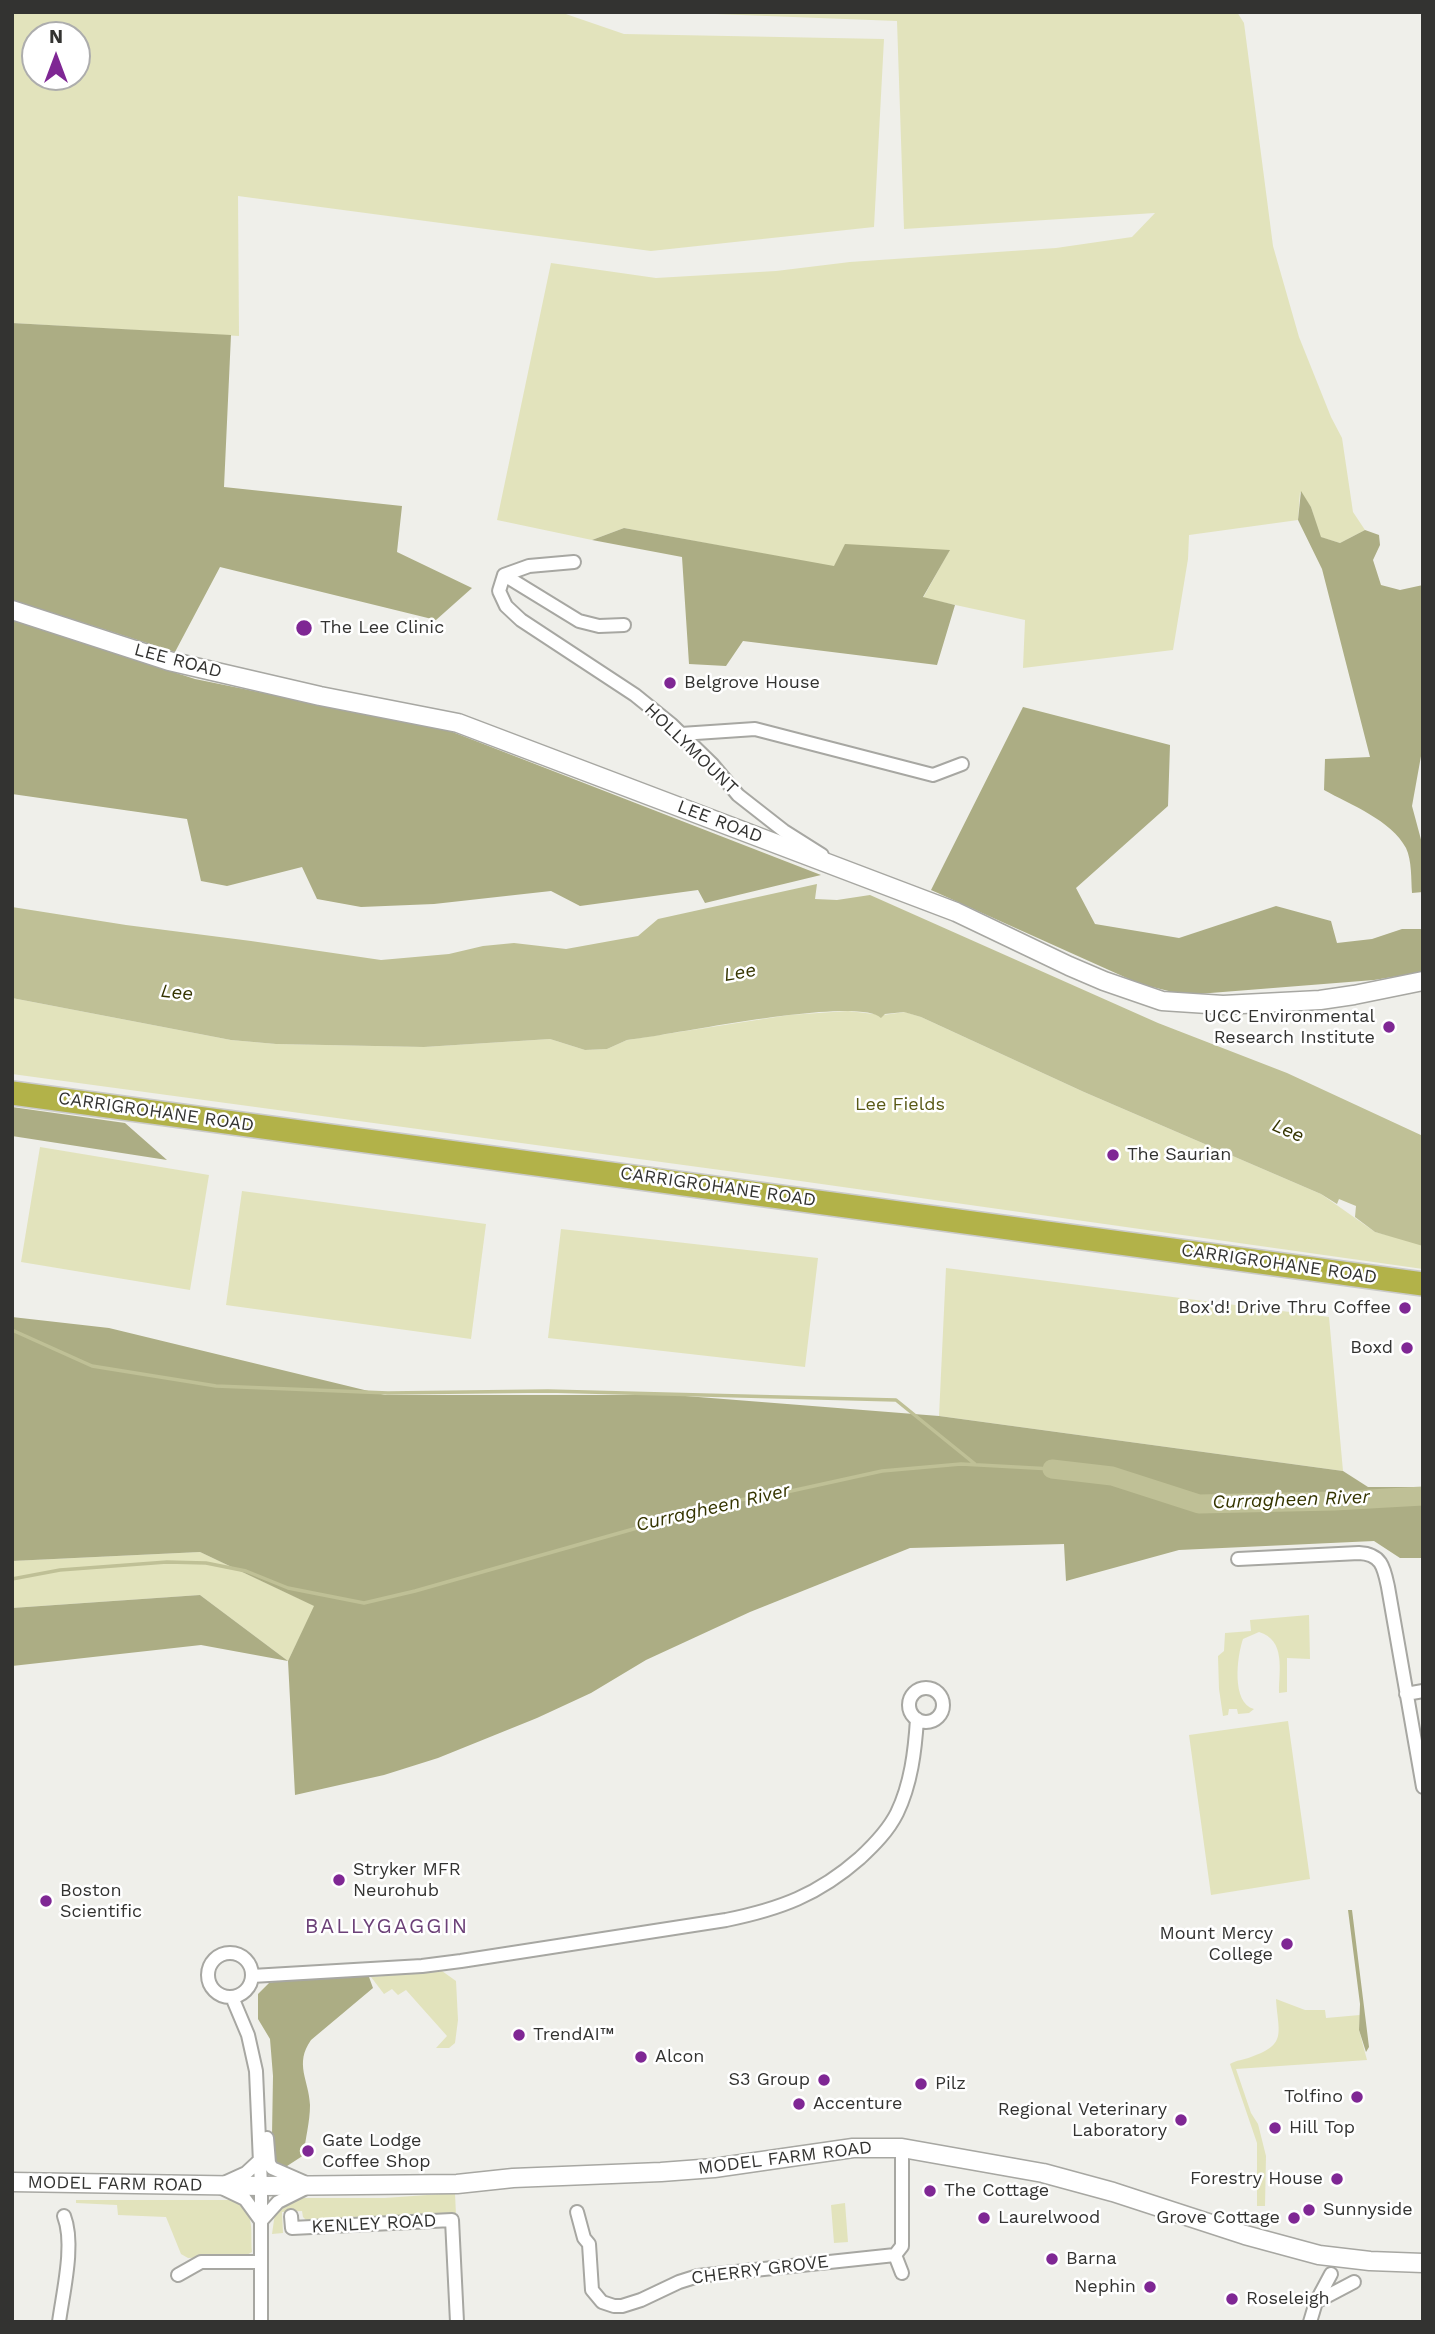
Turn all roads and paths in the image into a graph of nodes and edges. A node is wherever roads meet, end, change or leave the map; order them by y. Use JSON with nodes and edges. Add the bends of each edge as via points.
{"nodes":[{"id":1,"x":574,"y":562,"type":"dead end"},
{"id":2,"x":504,"y":575,"type":"junction"},
{"id":3,"x":12,"y":610,"type":"edge"},
{"id":4,"x":624,"y":625,"type":"dead end"},
{"id":5,"x":681,"y":734,"type":"junction"},
{"id":6,"x":962,"y":764,"type":"dead end"},
{"id":7,"x":832,"y":865,"type":"junction"},
{"id":8,"x":1423,"y":981,"type":"edge"},
{"id":9,"x":12,"y":1093,"type":"edge"},
{"id":10,"x":1423,"y":1284,"type":"edge"},
{"id":11,"x":1238,"y":1559,"type":"dead end"},
{"id":12,"x":1423,"y":1691,"type":"edge"},
{"id":13,"x":1406,"y":1694,"type":"junction"},
{"id":14,"x":916,"y":1719,"type":"dead end"},
{"id":15,"x":1423,"y":1787,"type":"edge"},
{"id":16,"x":252,"y":1976,"type":"junction"},
{"id":17,"x":232,"y":1997,"type":"junction"},
{"id":18,"x":258,"y":2110,"type":"junction"},
{"id":19,"x":902,"y":2148,"type":"junction"},
{"id":20,"x":260,"y":2160,"type":"junction"},
{"id":21,"x":12,"y":2182,"type":"edge"},
{"id":22,"x":218,"y":2186,"type":"junction"},
{"id":23,"x":261,"y":2186,"type":"junction"},
{"id":24,"x":314,"y":2186,"type":"junction"},
{"id":25,"x":576,"y":2212,"type":"dead end"},
{"id":26,"x":64,"y":2216,"type":"dead end"},
{"id":27,"x":291,"y":2216,"type":"dead end"},
{"id":28,"x":261,"y":2221,"type":"junction"},
{"id":29,"x":895,"y":2255,"type":"junction"},
{"id":30,"x":261,"y":2262,"type":"junction"},
{"id":31,"x":1423,"y":2263,"type":"edge"},
{"id":32,"x":902,"y":2273,"type":"dead end"},
{"id":33,"x":1331,"y":2274,"type":"dead end"},
{"id":34,"x":178,"y":2275,"type":"dead end"},
{"id":35,"x":1354,"y":2282,"type":"dead end"},
{"id":36,"x":1316,"y":2302,"type":"junction"},
{"id":37,"x":59,"y":2322,"type":"edge"},
{"id":38,"x":261,"y":2322,"type":"edge"},
{"id":39,"x":457,"y":2322,"type":"edge"},
{"id":40,"x":1310,"y":2322,"type":"edge"}],
"edges":[{"from":1,"to":2,"type":"street","via":[[529,566]]},
{"from":2,"to":4,"type":"street","via":[[579,621]]},
{"from":2,"to":5,"type":"street","name":"HOLLYMOUNT","via":[[499,591],[521,620],[635,695]]},
{"from":3,"to":7,"type":"street","name":"LEE ROAD","via":[[169,661],[458,723]]},
{"from":5,"to":6,"type":"street","via":[[755,729],[933,775]]},
{"from":5,"to":7,"type":"street","name":"HOLLYMOUNT","via":[[738,795]]},
{"from":7,"to":8,"type":"street","name":"LEE ROAD","via":[[956,912],[1104,981],[1162,1001],[1223,1006],[1320,1000]]},
{"from":9,"to":10,"type":"highway","name":"CARRIGROHANE ROAD"},
{"from":11,"to":13,"type":"street","via":[[1374,1555],[1383,1564]]},
{"from":12,"to":13,"type":"street"},
{"from":13,"to":15,"type":"street"},
{"from":14,"to":16,"type":"street","via":[[909,1778],[886,1833],[830,1883],[799,1900],[726,1920],[461,1961]]},
{"from":16,"to":17,"type":"street","via":[[244,1992]]},
{"from":16,"to":17,"type":"street","via":[[249,1962],[238,1954],[224,1954],[213,1961],[208,1974],[213,1988]]},
{"from":17,"to":18,"type":"street","via":[[253,2053]]},
{"from":18,"to":20,"type":"street"},
{"from":18,"to":24,"type":"street","via":[[265,2118],[272,2168]]},
{"from":19,"to":24,"type":"street","name":"MODEL FARM ROAD","via":[[853,2148],[661,2172],[457,2184]]},
{"from":19,"to":29,"type":"street","via":[[902,2246]]},
{"from":19,"to":31,"type":"street","name":"MODEL FARM ROAD","via":[[1049,2175],[1319,2255]]},
{"from":20,"to":22,"type":"street","via":[[246,2173]]},
{"from":20,"to":23,"type":"street"},
{"from":21,"to":22,"type":"street","name":"MODEL FARM ROAD"},
{"from":22,"to":23,"type":"street","name":"MODEL FARM ROAD"},
{"from":22,"to":28,"type":"street","name":"MODEL FARM ROAD","via":[[245,2199]]},
{"from":23,"to":24,"type":"street","name":"MODEL FARM ROAD"},
{"from":23,"to":28,"type":"street"},
{"from":24,"to":28,"type":"street","via":[[291,2193]]},
{"from":25,"to":29,"type":"street","name":"CHERRY GROVE","via":[[589,2244],[592,2290],[602,2302],[614,2306],[698,2276]]},
{"from":26,"to":37,"type":"street","via":[[67,2260]]},
{"from":27,"to":39,"type":"street","name":"KENLEY ROAD","via":[[292,2228],[452,2220]]},
{"from":28,"to":30,"type":"street"},
{"from":29,"to":32,"type":"street"},
{"from":30,"to":34,"type":"street","via":[[201,2262]]},
{"from":30,"to":38,"type":"street"},
{"from":33,"to":36,"type":"street"},
{"from":35,"to":36,"type":"street"},
{"from":36,"to":40,"type":"street"}]}
